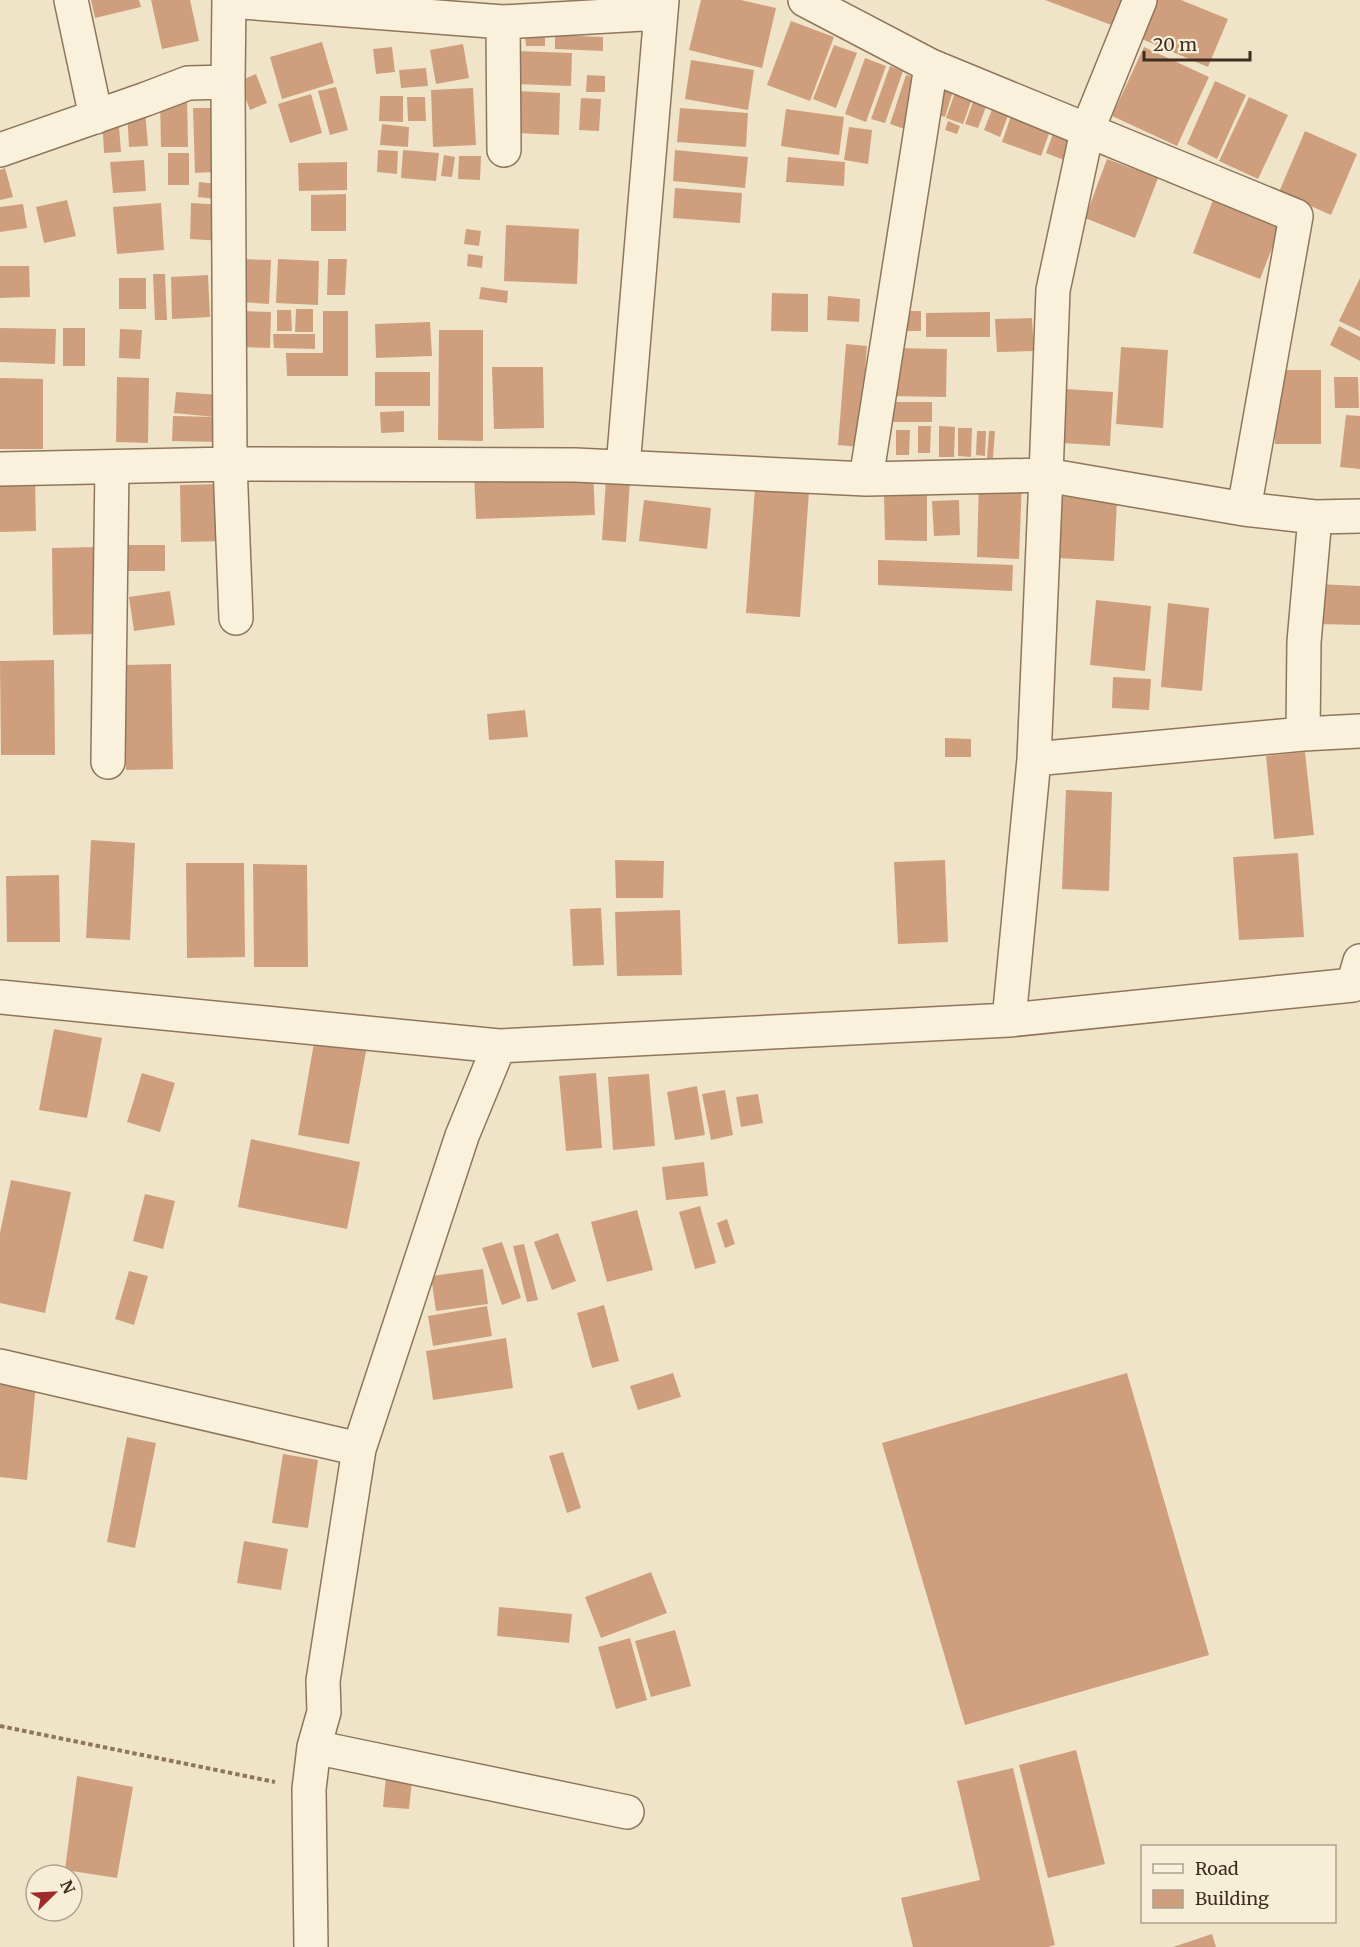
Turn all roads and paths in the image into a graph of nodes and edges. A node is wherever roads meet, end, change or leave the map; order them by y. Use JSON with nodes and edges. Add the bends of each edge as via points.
{"nodes":[{"id":1,"x":71,"y":0,"type":"edge"},
{"id":2,"x":229,"y":0,"type":"edge"},
{"id":3,"x":805,"y":0,"type":"edge"},
{"id":4,"x":1140,"y":0,"type":"edge"},
{"id":5,"x":662,"y":7,"type":"edge"},
{"id":6,"x":502,"y":22,"type":"junction"},
{"id":7,"x":931,"y":66,"type":"junction"},
{"id":8,"x":228,"y":82,"type":"junction"},
{"id":9,"x":96,"y":117,"type":"junction"},
{"id":10,"x":1087,"y":131,"type":"junction"},
{"id":11,"x":0,"y":150,"type":"edge"},
{"id":12,"x":504,"y":150,"type":"dead end"},
{"id":13,"x":230,"y":464,"type":"junction"},
{"id":14,"x":112,"y":466,"type":"junction"},
{"id":15,"x":623,"y":467,"type":"junction"},
{"id":16,"x":0,"y":469,"type":"edge"},
{"id":17,"x":1046,"y":475,"type":"junction"},
{"id":18,"x":866,"y":479,"type":"junction"},
{"id":19,"x":1244,"y":509,"type":"junction"},
{"id":20,"x":1360,"y":516,"type":"edge"},
{"id":21,"x":1315,"y":517,"type":"junction"},
{"id":22,"x":236,"y":618,"type":"dead end"},
{"id":23,"x":1360,"y":730,"type":"edge"},
{"id":24,"x":1303,"y":734,"type":"junction"},
{"id":25,"x":1034,"y":759,"type":"junction"},
{"id":26,"x":108,"y":762,"type":"dead end"},
{"id":27,"x":1360,"y":961,"type":"edge"},
{"id":28,"x":0,"y":997,"type":"edge"},
{"id":29,"x":1009,"y":1020,"type":"junction"},
{"id":30,"x":499,"y":1046,"type":"junction"},
{"id":31,"x":0,"y":1366,"type":"edge"},
{"id":32,"x":359,"y":1449,"type":"junction"},
{"id":33,"x":0,"y":1726,"type":"edge"},
{"id":34,"x":314,"y":1748,"type":"junction"},
{"id":35,"x":309,"y":1789,"type":"junction"},
{"id":36,"x":627,"y":1812,"type":"dead end"},
{"id":37,"x":311,"y":1947,"type":"edge"}],
"edges":[{"from":1,"to":9,"type":"street"},
{"from":2,"to":6,"type":"street"},
{"from":2,"to":8,"type":"street"},
{"from":3,"to":7,"type":"street"},
{"from":4,"to":10,"type":"street"},
{"from":5,"to":6,"type":"street"},
{"from":5,"to":15,"type":"street"},
{"from":6,"to":12,"type":"street"},
{"from":7,"to":10,"type":"street"},
{"from":7,"to":18,"type":"street"},
{"from":8,"to":9,"type":"street","via":[[188,83]]},
{"from":8,"to":13,"type":"street"},
{"from":9,"to":11,"type":"street"},
{"from":10,"to":17,"type":"street","via":[[1053,290]]},
{"from":10,"to":19,"type":"street","via":[[1296,216]]},
{"from":13,"to":14,"type":"street"},
{"from":13,"to":15,"type":"street"},
{"from":13,"to":22,"type":"street"},
{"from":14,"to":16,"type":"street"},
{"from":14,"to":26,"type":"street"},
{"from":15,"to":18,"type":"street"},
{"from":17,"to":18,"type":"street"},
{"from":17,"to":19,"type":"street"},
{"from":17,"to":25,"type":"street"},
{"from":19,"to":21,"type":"street"},
{"from":20,"to":21,"type":"street"},
{"from":21,"to":24,"type":"street","via":[[1304,642]]},
{"from":23,"to":24,"type":"street"},
{"from":24,"to":25,"type":"street"},
{"from":25,"to":29,"type":"street"},
{"from":27,"to":29,"type":"street","via":[[1353,985]]},
{"from":28,"to":30,"type":"street"},
{"from":29,"to":30,"type":"street"},
{"from":30,"to":32,"type":"street","via":[[462,1136]]},
{"from":31,"to":32,"type":"street"},
{"from":32,"to":34,"type":"street","via":[[323,1681],[324,1712]]},
{"from":33,"to":35,"type":"path"},
{"from":34,"to":35,"type":"street"},
{"from":34,"to":36,"type":"street"},
{"from":35,"to":37,"type":"street"}]}
